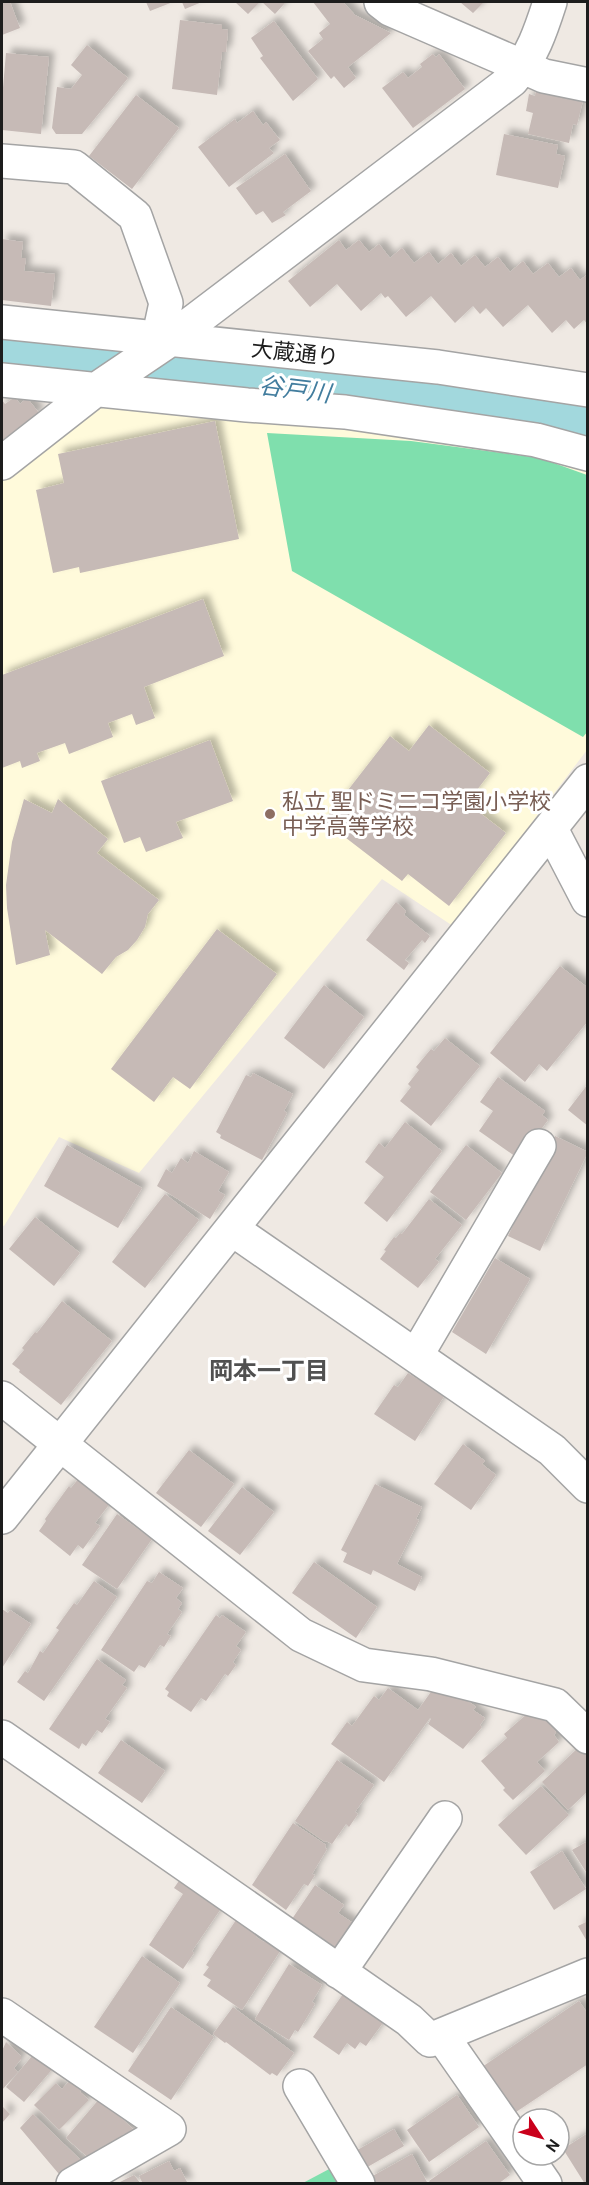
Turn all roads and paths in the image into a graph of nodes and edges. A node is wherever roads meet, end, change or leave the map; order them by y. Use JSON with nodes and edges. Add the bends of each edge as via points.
{"nodes":[{"id":1,"x":381,"y":2,"type":"edge"},
{"id":2,"x":550,"y":2,"type":"edge"},
{"id":3,"x":524,"y":67,"type":"junction"},
{"id":4,"x":588,"y":85,"type":"edge"},
{"id":5,"x":2,"y":161,"type":"edge"},
{"id":6,"x":2,"y":322,"type":"edge"},
{"id":7,"x":163,"y":340,"type":"junction"},
{"id":8,"x":2,"y":380,"type":"edge"},
{"id":9,"x":101,"y":386,"type":"junction"},
{"id":10,"x":588,"y":390,"type":"edge"},
{"id":11,"x":588,"y":454,"type":"edge"},
{"id":12,"x":2,"y":463,"type":"edge"},
{"id":13,"x":588,"y":781,"type":"edge"},
{"id":14,"x":551,"y":829,"type":"junction"},
{"id":15,"x":588,"y":900,"type":"edge"},
{"id":16,"x":539,"y":1146,"type":"dead end"},
{"id":17,"x":232,"y":1229,"type":"junction"},
{"id":18,"x":416,"y":1356,"type":"junction"},
{"id":19,"x":2,"y":1398,"type":"edge"},
{"id":20,"x":60,"y":1446,"type":"junction"},
{"id":21,"x":588,"y":1486,"type":"edge"},
{"id":22,"x":2,"y":1517,"type":"edge"},
{"id":23,"x":2,"y":1737,"type":"edge"},
{"id":24,"x":588,"y":1737,"type":"edge"},
{"id":25,"x":445,"y":1818,"type":"dead end"},
{"id":26,"x":339,"y":1972,"type":"junction"},
{"id":27,"x":588,"y":1975,"type":"edge"},
{"id":28,"x":2,"y":2015,"type":"edge"},
{"id":29,"x":442,"y":2036,"type":"junction"},
{"id":30,"x":300,"y":2086,"type":"dead end"},
{"id":31,"x":511,"y":2135,"type":"edge"},
{"id":32,"x":533,"y":2167,"type":"edge"},
{"id":33,"x":73,"y":2184,"type":"edge"},
{"id":34,"x":358,"y":2184,"type":"edge"},
{"id":35,"x":544,"y":2184,"type":"edge"}],
"edges":[{"from":1,"to":3,"type":"street"},
{"from":2,"to":3,"type":"street"},
{"from":3,"to":4,"type":"street","via":[[544,76]]},
{"from":3,"to":7,"type":"street","via":[[512,80]]},
{"from":5,"to":7,"type":"street","via":[[74,167],[135,216],[166,303]]},
{"from":6,"to":7,"type":"street","name":"大蔵通り"},
{"from":7,"to":9,"type":"street"},
{"from":7,"to":10,"type":"street","name":"大蔵通り","via":[[438,367]]},
{"from":8,"to":9,"type":"street"},
{"from":9,"to":11,"type":"street","via":[[247,405],[357,414],[536,440]]},
{"from":9,"to":12,"type":"street"},
{"from":13,"to":14,"type":"street"},
{"from":14,"to":15,"type":"street"},
{"from":14,"to":17,"type":"street"},
{"from":16,"to":18,"type":"street"},
{"from":17,"to":18,"type":"street"},
{"from":17,"to":20,"type":"street"},
{"from":18,"to":21,"type":"street","via":[[552,1449]]},
{"from":19,"to":20,"type":"street"},
{"from":20,"to":22,"type":"street"},
{"from":20,"to":24,"type":"street","via":[[301,1635],[364,1665],[430,1674],[555,1705]]},
{"from":23,"to":26,"type":"street"},
{"from":25,"to":26,"type":"street"},
{"from":26,"to":29,"type":"street","via":[[409,2020],[430,2040]]},
{"from":27,"to":29,"type":"street"},
{"from":28,"to":33,"type":"street","via":[[169,2129]]},
{"from":29,"to":31,"type":"street"},
{"from":30,"to":34,"type":"street"},
{"from":32,"to":35,"type":"street"}]}
